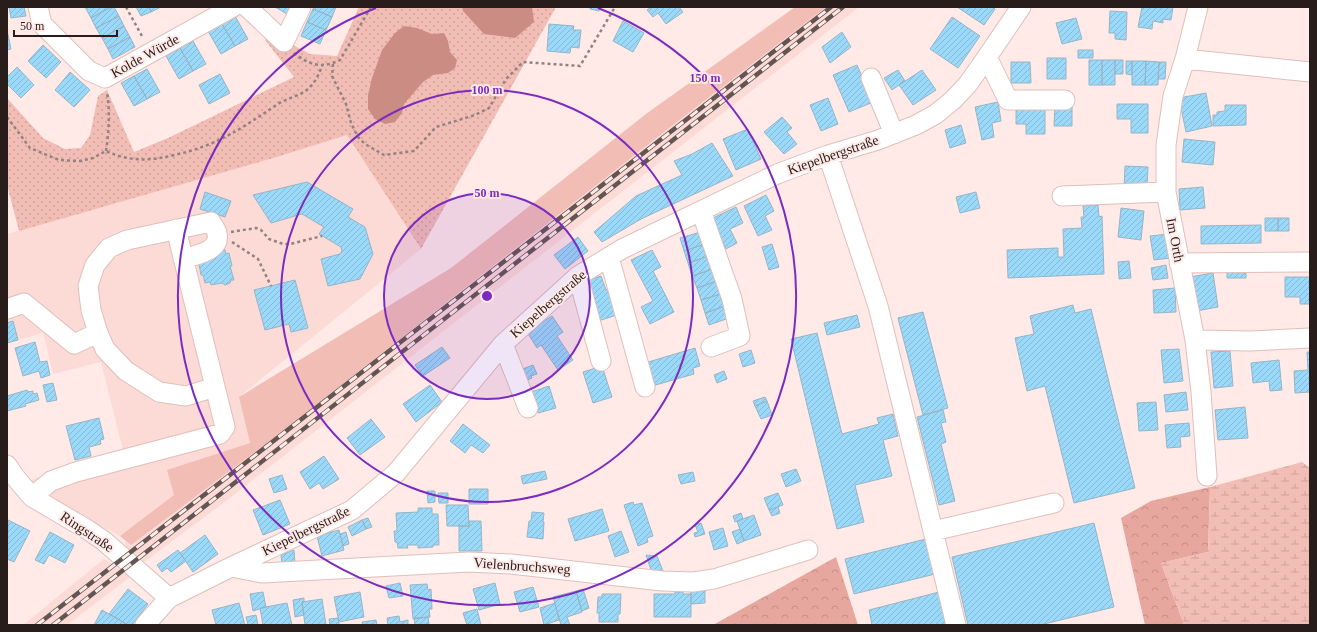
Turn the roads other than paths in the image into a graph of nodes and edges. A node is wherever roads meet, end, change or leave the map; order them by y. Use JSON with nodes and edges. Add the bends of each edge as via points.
{"nodes":[{"id":1,"x":38,"y":7,"type":"edge"},
{"id":2,"x":233,"y":7,"type":"edge"},
{"id":3,"x":247,"y":7,"type":"edge"},
{"id":4,"x":301,"y":7,"type":"edge"},
{"id":5,"x":1021,"y":7,"type":"edge"},
{"id":6,"x":1198,"y":7,"type":"edge"},
{"id":7,"x":988,"y":57,"type":"junction"},
{"id":8,"x":1185,"y":59,"type":"junction"},
{"id":9,"x":1310,"y":72,"type":"edge"},
{"id":10,"x":871,"y":78,"type":"dead end"},
{"id":11,"x":1065,"y":100,"type":"dead end"},
{"id":12,"x":894,"y":134,"type":"junction"},
{"id":13,"x":828,"y":156,"type":"junction"},
{"id":14,"x":1166,"y":192,"type":"junction"},
{"id":15,"x":1062,"y":196,"type":"dead end"},
{"id":16,"x":701,"y":211,"type":"junction"},
{"id":17,"x":176,"y":229,"type":"junction"},
{"id":18,"x":609,"y":257,"type":"junction"},
{"id":19,"x":183,"y":260,"type":"junction"},
{"id":20,"x":1310,"y":262,"type":"edge"},
{"id":21,"x":1179,"y":263,"type":"junction"},
{"id":22,"x":578,"y":276,"type":"junction"},
{"id":23,"x":7,"y":309,"type":"edge"},
{"id":24,"x":98,"y":333,"type":"junction"},
{"id":25,"x":1310,"y":338,"type":"edge"},
{"id":26,"x":1194,"y":340,"type":"junction"},
{"id":27,"x":503,"y":344,"type":"junction"},
{"id":28,"x":711,"y":346,"type":"dead end"},
{"id":29,"x":601,"y":361,"type":"dead end"},
{"id":30,"x":215,"y":387,"type":"junction"},
{"id":31,"x":645,"y":387,"type":"dead end"},
{"id":32,"x":528,"y":408,"type":"dead end"},
{"id":33,"x":7,"y":465,"type":"edge"},
{"id":34,"x":1207,"y":476,"type":"dead end"},
{"id":35,"x":32,"y":497,"type":"junction"},
{"id":36,"x":1054,"y":503,"type":"dead end"},
{"id":37,"x":933,"y":531,"type":"junction"},
{"id":38,"x":808,"y":550,"type":"dead end"},
{"id":39,"x":231,"y":567,"type":"junction"},
{"id":40,"x":169,"y":598,"type":"junction"},
{"id":41,"x":145,"y":625,"type":"edge"},
{"id":42,"x":956,"y":625,"type":"edge"}],
"edges":[{"from":1,"to":2,"type":"street","name":"Kolde Würde","via":[[42,24],[89,71],[105,78]]},
{"from":3,"to":4,"type":"street","via":[[284,42]]},
{"from":5,"to":7,"type":"street","name":"Kiepelbergstraße"},
{"from":6,"to":8,"type":"street","name":"Im Orth"},
{"from":7,"to":11,"type":"street","via":[[1008,100]]},
{"from":7,"to":12,"type":"street","name":"Kiepelbergstraße","via":[[968,84],[936,114]]},
{"from":8,"to":9,"type":"street"},
{"from":8,"to":14,"type":"street","name":"Im Orth","via":[[1173,96],[1166,145]]},
{"from":10,"to":12,"type":"street"},
{"from":12,"to":13,"type":"street","name":"Kiepelbergstraße"},
{"from":13,"to":16,"type":"street","name":"Kiepelbergstraße","via":[[777,174]]},
{"from":13,"to":37,"type":"street","via":[[878,306]]},
{"from":14,"to":15,"type":"street"},
{"from":14,"to":21,"type":"street","name":"Im Orth"},
{"from":16,"to":18,"type":"street","name":"Kiepelbergstraße"},
{"from":16,"to":28,"type":"street","via":[[732,299],[740,336]]},
{"from":17,"to":19,"type":"street"},
{"from":17,"to":19,"type":"street","via":[[211,222],[217,233],[216,243],[212,248]]},
{"from":17,"to":24,"type":"street","via":[[127,240],[109,248],[96,265],[88,286],[90,310]]},
{"from":18,"to":22,"type":"street","name":"Kiepelbergstraße"},
{"from":18,"to":31,"type":"street"},
{"from":19,"to":30,"type":"street"},
{"from":20,"to":21,"type":"street"},
{"from":21,"to":26,"type":"street","name":"Im Orth"},
{"from":22,"to":27,"type":"street","name":"Kiepelbergstraße"},
{"from":22,"to":29,"type":"street"},
{"from":23,"to":24,"type":"street","via":[[24,303],[74,344]]},
{"from":24,"to":30,"type":"street","via":[[105,349],[126,371],[159,392],[186,396]]},
{"from":25,"to":26,"type":"street"},
{"from":26,"to":34,"type":"street","name":"Im Orth","via":[[1201,392]]},
{"from":27,"to":32,"type":"street"},
{"from":27,"to":39,"type":"street","name":"Kiepelbergstraße","via":[[396,473],[352,510]]},
{"from":30,"to":35,"type":"street","via":[[225,427],[220,434],[76,472],[51,481]]},
{"from":33,"to":35,"type":"street","name":"Ringstraße"},
{"from":35,"to":40,"type":"street","name":"Ringstraße","via":[[104,541]]},
{"from":36,"to":37,"type":"street"},
{"from":37,"to":42,"type":"street"},
{"from":38,"to":39,"type":"street","name":"Vielenbruchsweg","via":[[714,579],[693,582],[469,562],[262,573]]},
{"from":39,"to":40,"type":"street","name":"Kiepelbergstraße"},
{"from":40,"to":41,"type":"street","name":"Kiepelbergstraße"}]}
